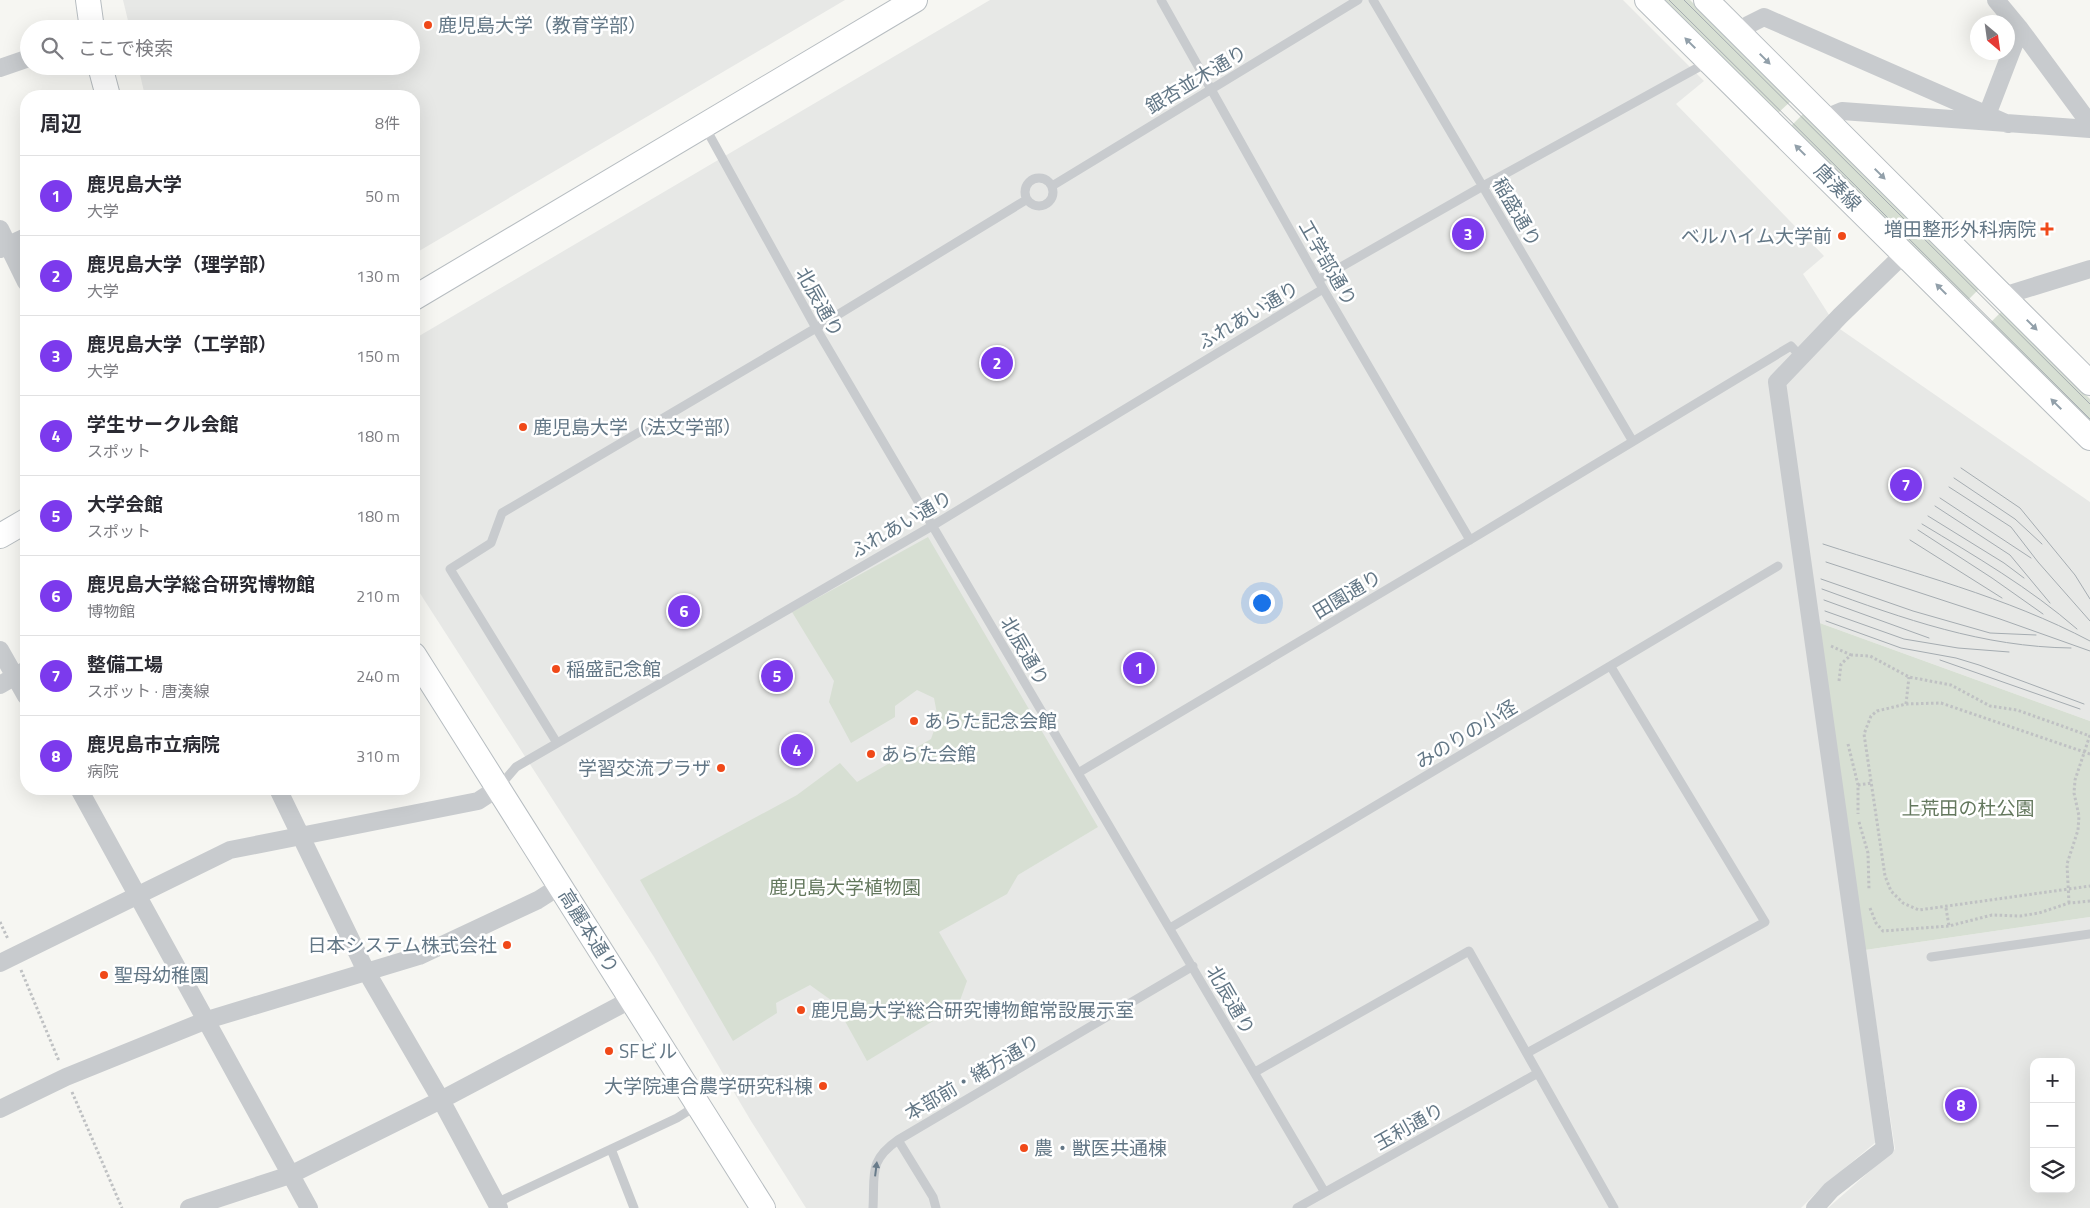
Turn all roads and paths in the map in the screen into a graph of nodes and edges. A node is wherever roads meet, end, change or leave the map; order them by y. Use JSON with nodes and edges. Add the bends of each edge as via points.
{"nodes":[{"id":1,"x":88,"y":0,"type":"edge"},
{"id":2,"x":915,"y":0,"type":"edge"},
{"id":3,"x":1161,"y":0,"type":"edge"},
{"id":4,"x":1358,"y":0,"type":"edge"},
{"id":5,"x":1373,"y":0,"type":"edge"},
{"id":6,"x":1647,"y":0,"type":"edge"},
{"id":7,"x":1706,"y":0,"type":"edge"},
{"id":8,"x":1996,"y":0,"type":"edge"},
{"id":9,"x":91,"y":20,"type":"edge"},
{"id":10,"x":2020,"y":29,"type":"junction"},
{"id":11,"x":1739,"y":34,"type":"junction"},
{"id":12,"x":20,"y":61,"type":"edge"},
{"id":13,"x":1709,"y":62,"type":"junction"},
{"id":14,"x":0,"y":68,"type":"edge"},
{"id":15,"x":102,"y":75,"type":"edge"},
{"id":16,"x":1211,"y":88,"type":"junction"},
{"id":17,"x":106,"y":90,"type":"edge"},
{"id":18,"x":1987,"y":115,"type":"junction"},
{"id":19,"x":1824,"y":119,"type":"junction"},
{"id":20,"x":703,"y":124,"type":"junction"},
{"id":21,"x":2008,"y":124,"type":"junction"},
{"id":22,"x":2090,"y":124,"type":"edge"},
{"id":23,"x":2090,"y":129,"type":"edge"},
{"id":24,"x":1052,"y":186,"type":"junction"},
{"id":25,"x":1483,"y":186,"type":"junction"},
{"id":26,"x":1026,"y":200,"type":"junction"},
{"id":27,"x":0,"y":229,"type":"edge"},
{"id":28,"x":20,"y":240,"type":"edge"},
{"id":29,"x":4,"y":247,"type":"edge"},
{"id":30,"x":1905,"y":254,"type":"junction"},
{"id":31,"x":2090,"y":269,"type":"edge"},
{"id":32,"x":20,"y":272,"type":"edge"},
{"id":33,"x":1318,"y":280,"type":"junction"},
{"id":34,"x":1323,"y":289,"type":"junction"},
{"id":35,"x":420,"y":294,"type":"edge"},
{"id":36,"x":2003,"y":296,"type":"junction"},
{"id":37,"x":816,"y":328,"type":"junction"},
{"id":38,"x":1801,"y":356,"type":"junction"},
{"id":39,"x":2090,"y":383,"type":"edge"},
{"id":40,"x":2090,"y":438,"type":"edge"},
{"id":41,"x":1632,"y":440,"type":"junction"},
{"id":42,"x":20,"y":524,"type":"edge"},
{"id":43,"x":932,"y":526,"type":"junction"},
{"id":44,"x":0,"y":536,"type":"edge"},
{"id":45,"x":1470,"y":540,"type":"junction"},
{"id":46,"x":1778,"y":566,"type":"dead end"},
{"id":47,"x":0,"y":650,"type":"edge"},
{"id":48,"x":420,"y":664,"type":"edge"},
{"id":49,"x":1611,"y":667,"type":"junction"},
{"id":50,"x":14,"y":677,"type":"edge"},
{"id":51,"x":1909,"y":677,"type":"junction"},
{"id":52,"x":1838,"y":685,"type":"dead end"},
{"id":53,"x":1906,"y":704,"type":"junction"},
{"id":54,"x":2090,"y":736,"type":"edge"},
{"id":55,"x":1847,"y":738,"type":"dead end"},
{"id":56,"x":557,"y":743,"type":"junction"},
{"id":57,"x":2084,"y":752,"type":"junction"},
{"id":58,"x":2090,"y":754,"type":"edge"},
{"id":59,"x":1078,"y":773,"type":"junction"},
{"id":60,"x":1872,"y":783,"type":"junction"},
{"id":61,"x":1858,"y":785,"type":"junction"},
{"id":62,"x":498,"y":788,"type":"junction"},
{"id":63,"x":82,"y":795,"type":"edge"},
{"id":64,"x":281,"y":795,"type":"edge"},
{"id":65,"x":302,"y":837,"type":"junction"},
{"id":66,"x":560,"y":886,"type":"junction"},
{"id":67,"x":2090,"y":886,"type":"edge"},
{"id":68,"x":2068,"y":890,"type":"junction"},
{"id":69,"x":139,"y":894,"type":"junction"},
{"id":70,"x":1869,"y":894,"type":"dead end"},
{"id":71,"x":2090,"y":900,"type":"edge"},
{"id":72,"x":1870,"y":901,"type":"dead end"},
{"id":73,"x":2069,"y":904,"type":"junction"},
{"id":74,"x":1946,"y":908,"type":"junction"},
{"id":75,"x":1949,"y":926,"type":"junction"},
{"id":76,"x":1170,"y":928,"type":"junction"},
{"id":77,"x":2090,"y":934,"type":"edge"},
{"id":78,"x":1931,"y":957,"type":"dead end"},
{"id":79,"x":0,"y":963,"type":"edge"},
{"id":80,"x":1193,"y":966,"type":"junction"},
{"id":81,"x":366,"y":972,"type":"junction"},
{"id":82,"x":632,"y":999,"type":"junction"},
{"id":83,"x":207,"y":1020,"type":"junction"},
{"id":84,"x":1527,"y":1053,"type":"junction"},
{"id":85,"x":1255,"y":1072,"type":"junction"},
{"id":86,"x":1538,"y":1073,"type":"junction"},
{"id":87,"x":441,"y":1100,"type":"junction"},
{"id":88,"x":699,"y":1104,"type":"junction"},
{"id":89,"x":0,"y":1109,"type":"edge"},
{"id":90,"x":898,"y":1140,"type":"junction"},
{"id":91,"x":611,"y":1149,"type":"junction"},
{"id":92,"x":290,"y":1175,"type":"junction"},
{"id":93,"x":1324,"y":1191,"type":"junction"},
{"id":94,"x":933,"y":1197,"type":"junction"},
{"id":95,"x":498,"y":1206,"type":"edge"},
{"id":96,"x":189,"y":1208,"type":"edge"},
{"id":97,"x":309,"y":1208,"type":"edge"},
{"id":98,"x":634,"y":1208,"type":"edge"},
{"id":99,"x":763,"y":1208,"type":"edge"},
{"id":100,"x":873,"y":1208,"type":"edge"},
{"id":101,"x":936,"y":1208,"type":"edge"},
{"id":102,"x":940,"y":1208,"type":"edge"},
{"id":103,"x":1297,"y":1208,"type":"edge"},
{"id":104,"x":1614,"y":1208,"type":"edge"},
{"id":105,"x":1815,"y":1208,"type":"edge"}],
"edges":[{"from":1,"to":9,"type":"street"},
{"from":2,"to":20,"type":"street"},
{"from":3,"to":16,"type":"lane","name":"工学部通り"},
{"from":4,"to":16,"type":"lane","name":"銀杏並木通り"},
{"from":5,"to":25,"type":"lane","name":"稲盛通り"},
{"from":13,"to":6,"type":"street","name":"唐湊線","one_way":true},
{"from":7,"to":11,"type":"street","name":"唐湊線"},
{"from":8,"to":10,"type":"street"},
{"from":10,"to":18,"type":"street"},
{"from":10,"to":22,"type":"street"},
{"from":11,"to":18,"type":"street","via":[[1764,17]]},
{"from":11,"to":19,"type":"street","name":"唐湊線","one_way":true},
{"from":12,"to":14,"type":"street"},
{"from":13,"to":25,"type":"lane"},
{"from":30,"to":13,"type":"street","name":"唐湊線","one_way":true},
{"from":15,"to":17,"type":"street"},
{"from":16,"to":24,"type":"lane","name":"銀杏並木通り"},
{"from":16,"to":33,"type":"lane","name":"工学部通り"},
{"from":18,"to":21,"type":"street"},
{"from":19,"to":21,"type":"street","via":[[1842,111]]},
{"from":19,"to":36,"type":"street","name":"唐湊線","one_way":true},
{"from":20,"to":35,"type":"street"},
{"from":20,"to":37,"type":"lane","name":"北辰通り"},
{"from":21,"to":23,"type":"street"},
{"from":24,"to":26,"type":"lane","via":[[1049,202],[1041,206]]},
{"from":24,"to":26,"type":"lane","via":[[1045,179],[1036,178],[1028,182],[1024,191]]},
{"from":25,"to":33,"type":"lane"},
{"from":25,"to":41,"type":"lane","name":"稲盛通り"},
{"from":26,"to":37,"type":"lane"},
{"from":27,"to":29,"type":"street"},
{"from":28,"to":29,"type":"street"},
{"from":29,"to":32,"type":"street"},
{"from":30,"to":38,"type":"street"},
{"from":40,"to":30,"type":"street","name":"唐湊線","one_way":true},
{"from":31,"to":36,"type":"street"},
{"from":33,"to":34,"type":"lane","name":"工学部通り"},
{"from":34,"to":43,"type":"lane","name":"ふれあい通り"},
{"from":34,"to":45,"type":"lane","name":"工学部通り"},
{"from":36,"to":39,"type":"street","name":"唐湊線","one_way":true},
{"from":37,"to":43,"type":"lane","name":"北辰通り"},
{"from":37,"to":56,"type":"lane","via":[[502,512],[491,543],[450,569]]},
{"from":38,"to":41,"type":"lane","name":"田園通り","via":[[1791,346]]},
{"from":38,"to":105,"type":"street","via":[[1777,382],[1886,1148],[1831,1190]]},
{"from":41,"to":45,"type":"lane","name":"田園通り"},
{"from":42,"to":44,"type":"street"},
{"from":43,"to":56,"type":"lane","name":"ふれあい通り"},
{"from":43,"to":59,"type":"lane","name":"北辰通り"},
{"from":45,"to":59,"type":"lane","name":"田園通り"},
{"from":46,"to":49,"type":"lane","name":"みのりの小径"},
{"from":47,"to":50,"type":"street"},
{"from":48,"to":62,"type":"street","name":"高麗本通り"},
{"from":49,"to":76,"type":"lane","name":"みのりの小径"},
{"from":49,"to":84,"type":"lane","via":[[1765,922]]},
{"from":51,"to":52,"type":"path","via":[[1870,656],[1851,655],[1841,664]]},
{"from":51,"to":53,"type":"path"},
{"from":51,"to":54,"type":"path","via":[[1951,685],[1990,706],[2017,710]]},
{"from":53,"to":57,"type":"path","via":[[1941,703]]},
{"from":53,"to":60,"type":"path","via":[[1877,711],[1866,724],[1864,734]]},
{"from":54,"to":57,"type":"path"},
{"from":55,"to":61,"type":"path"},
{"from":56,"to":62,"type":"lane","name":"ふれあい通り","via":[[516,767]]},
{"from":57,"to":58,"type":"path"},
{"from":57,"to":68,"type":"path","via":[[2075,780],[2079,816],[2067,864]]},
{"from":59,"to":76,"type":"lane","name":"北辰通り"},
{"from":60,"to":61,"type":"path"},
{"from":60,"to":74,"type":"path","via":[[1883,868],[1891,891],[1903,904],[1919,910]]},
{"from":61,"to":70,"type":"path","via":[[1858,814],[1868,853]]},
{"from":62,"to":65,"type":"street","via":[[478,801]]},
{"from":62,"to":66,"type":"street","name":"高麗本通り"},
{"from":63,"to":69,"type":"street"},
{"from":64,"to":65,"type":"street"},
{"from":65,"to":69,"type":"street","via":[[230,850]]},
{"from":65,"to":81,"type":"street"},
{"from":66,"to":81,"type":"street","via":[[538,900],[419,956]]},
{"from":66,"to":82,"type":"street","name":"高麗本通り"},
{"from":67,"to":68,"type":"path"},
{"from":68,"to":73,"type":"path"},
{"from":68,"to":74,"type":"path"},
{"from":69,"to":79,"type":"street"},
{"from":69,"to":83,"type":"street"},
{"from":71,"to":73,"type":"path"},
{"from":72,"to":75,"type":"path","via":[[1876,923],[1883,931]]},
{"from":73,"to":75,"type":"path","via":[[2039,914],[1992,915]]},
{"from":74,"to":75,"type":"path"},
{"from":76,"to":80,"type":"lane","name":"北辰通り"},
{"from":77,"to":78,"type":"lane"},
{"from":80,"to":85,"type":"lane","name":"北辰通り"},
{"from":80,"to":90,"type":"lane","name":"本部前・緒方通り"},
{"from":81,"to":83,"type":"street"},
{"from":81,"to":87,"type":"street"},
{"from":82,"to":87,"type":"street"},
{"from":82,"to":88,"type":"street","name":"高麗本通り"},
{"from":83,"to":89,"type":"street","via":[[66,1077]]},
{"from":83,"to":92,"type":"street"},
{"from":84,"to":85,"type":"lane","via":[[1469,951]]},
{"from":84,"to":86,"type":"lane"},
{"from":85,"to":93,"type":"lane","name":"北辰通り"},
{"from":86,"to":93,"type":"lane","name":"玉利通り"},
{"from":86,"to":104,"type":"lane"},
{"from":87,"to":92,"type":"street"},
{"from":87,"to":95,"type":"street"},
{"from":88,"to":91,"type":"lane"},
{"from":88,"to":99,"type":"street","name":"高麗本通り"},
{"from":90,"to":94,"type":"lane"},
{"from":100,"to":90,"type":"lane","name":"本部前・緒方通り","one_way":true,"via":[[876,1163],[883,1150]]},
{"from":91,"to":95,"type":"lane"},
{"from":91,"to":98,"type":"lane"},
{"from":92,"to":96,"type":"street"},
{"from":92,"to":97,"type":"street"},
{"from":93,"to":103,"type":"lane","name":"玉利通り"},
{"from":94,"to":101,"type":"lane"},
{"from":94,"to":102,"type":"lane"}]}
